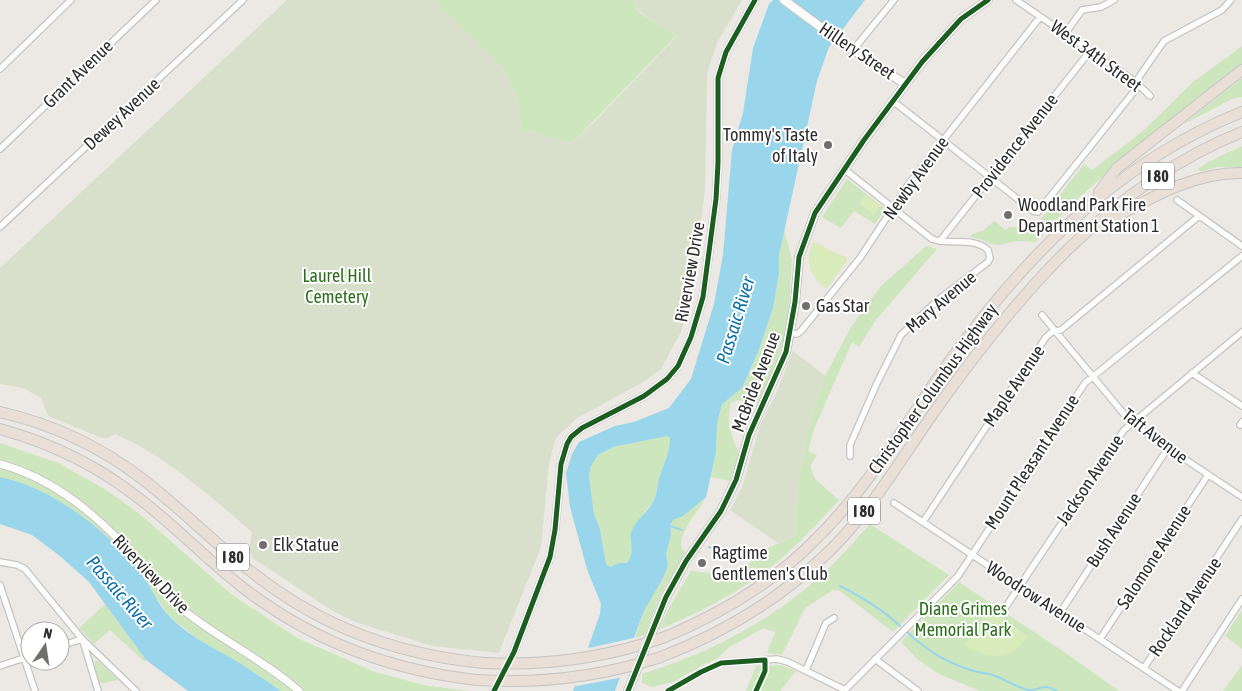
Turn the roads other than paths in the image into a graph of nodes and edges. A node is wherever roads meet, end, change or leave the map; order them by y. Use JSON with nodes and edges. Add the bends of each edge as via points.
{"nodes":[{"id":1,"x":71,"y":0,"type":"edge"},
{"id":2,"x":156,"y":0,"type":"edge"},
{"id":3,"x":243,"y":0,"type":"edge"},
{"id":4,"x":755,"y":0,"type":"edge"},
{"id":5,"x":784,"y":0,"type":"edge"},
{"id":6,"x":894,"y":0,"type":"edge"},
{"id":7,"x":988,"y":0,"type":"edge"},
{"id":8,"x":1016,"y":0,"type":"edge"},
{"id":9,"x":1114,"y":0,"type":"edge"},
{"id":10,"x":1230,"y":0,"type":"edge"},
{"id":11,"x":1040,"y":17,"type":"junction"},
{"id":12,"x":1065,"y":34,"type":"junction"},
{"id":13,"x":853,"y":50,"type":"junction"},
{"id":14,"x":1090,"y":51,"type":"junction"},
{"id":15,"x":0,"y":68,"type":"edge"},
{"id":16,"x":1242,"y":70,"type":"edge"},
{"id":17,"x":1137,"y":83,"type":"junction"},
{"id":18,"x":905,"y":84,"type":"junction"},
{"id":19,"x":1150,"y":96,"type":"dead end"},
{"id":20,"x":892,"y":100,"type":"junction"},
{"id":21,"x":1242,"y":112,"type":"edge"},
{"id":22,"x":1242,"y":132,"type":"edge"},
{"id":23,"x":943,"y":140,"type":"junction"},
{"id":24,"x":0,"y":149,"type":"edge"},
{"id":25,"x":844,"y":169,"type":"junction"},
{"id":26,"x":1242,"y":174,"type":"edge"},
{"id":27,"x":990,"y":177,"type":"junction"},
{"id":28,"x":1177,"y":200,"type":"dead end"},
{"id":29,"x":1087,"y":207,"type":"junction"},
{"id":30,"x":893,"y":208,"type":"junction"},
{"id":31,"x":1199,"y":216,"type":"junction"},
{"id":32,"x":0,"y":227,"type":"edge"},
{"id":33,"x":1083,"y":234,"type":"junction"},
{"id":34,"x":940,"y":241,"type":"junction"},
{"id":35,"x":1242,"y":246,"type":"edge"},
{"id":36,"x":1242,"y":256,"type":"edge"},
{"id":37,"x":1042,"y":315,"type":"dead end"},
{"id":38,"x":1055,"y":332,"type":"junction"},
{"id":39,"x":1242,"y":332,"type":"edge"},
{"id":40,"x":790,"y":333,"type":"junction"},
{"id":41,"x":1192,"y":373,"type":"junction"},
{"id":42,"x":1092,"y":377,"type":"junction"},
{"id":43,"x":1242,"y":406,"type":"edge"},
{"id":44,"x":0,"y":412,"type":"edge"},
{"id":45,"x":1132,"y":423,"type":"junction"},
{"id":46,"x":0,"y":430,"type":"edge"},
{"id":47,"x":1168,"y":448,"type":"junction"},
{"id":48,"x":850,"y":456,"type":"dead end"},
{"id":49,"x":0,"y":464,"type":"edge"},
{"id":50,"x":1208,"y":475,"type":"junction"},
{"id":51,"x":1242,"y":497,"type":"edge"},
{"id":52,"x":894,"y":504,"type":"dead end"},
{"id":53,"x":1242,"y":519,"type":"edge"},
{"id":54,"x":923,"y":522,"type":"junction"},
{"id":55,"x":972,"y":554,"type":"junction"},
{"id":56,"x":0,"y":562,"type":"edge"},
{"id":57,"x":0,"y":585,"type":"edge"},
{"id":58,"x":1020,"y":586,"type":"junction"},
{"id":59,"x":1242,"y":599,"type":"edge"},
{"id":60,"x":1005,"y":608,"type":"dead end"},
{"id":61,"x":1060,"y":612,"type":"junction"},
{"id":62,"x":834,"y":618,"type":"dead end"},
{"id":63,"x":20,"y":638,"type":"edge"},
{"id":64,"x":82,"y":639,"type":"junction"},
{"id":65,"x":1100,"y":639,"type":"junction"},
{"id":66,"x":70,"y":643,"type":"edge"},
{"id":67,"x":20,"y":659,"type":"edge"},
{"id":68,"x":875,"y":659,"type":"junction"},
{"id":69,"x":0,"y":666,"type":"edge"},
{"id":70,"x":1144,"y":668,"type":"junction"},
{"id":71,"x":806,"y":670,"type":"junction"},
{"id":72,"x":30,"y":671,"type":"edge"},
{"id":73,"x":35,"y":691,"type":"edge"},
{"id":74,"x":98,"y":691,"type":"edge"},
{"id":75,"x":136,"y":691,"type":"edge"},
{"id":76,"x":299,"y":691,"type":"edge"},
{"id":77,"x":494,"y":691,"type":"edge"},
{"id":78,"x":628,"y":691,"type":"edge"},
{"id":79,"x":668,"y":691,"type":"edge"},
{"id":80,"x":845,"y":691,"type":"edge"},
{"id":81,"x":918,"y":691,"type":"edge"},
{"id":82,"x":1180,"y":691,"type":"edge"}],
"edges":[{"from":1,"to":15,"type":"street"},
{"from":2,"to":24,"type":"street","name":"Grant Avenue"},
{"from":3,"to":32,"type":"street","name":"Dewey Avenue"},
{"from":4,"to":77,"type":"street","name":"Riverview Drive","via":[[726,52],[718,78],[718,163],[714,208],[703,297],[692,337],[678,366],[667,379],[644,396],[582,428],[567,444],[562,457],[550,557],[514,652]]},
{"from":5,"to":13,"type":"main road","name":"Hillery Street"},
{"from":6,"to":13,"type":"street"},
{"from":7,"to":18,"type":"main road","name":"McBride Avenue","via":[[960,19]]},
{"from":8,"to":11,"type":"street","name":"West 34th Street"},
{"from":9,"to":12,"type":"street","via":[[1101,7],[1082,10]]},
{"from":10,"to":17,"type":"street","via":[[1222,10],[1164,41]]},
{"from":11,"to":12,"type":"street","name":"West 34th Street"},
{"from":11,"to":23,"type":"street","name":"Newby Avenue"},
{"from":12,"to":14,"type":"street","name":"West 34th Street"},
{"from":13,"to":18,"type":"main road","name":"Hillery Street"},
{"from":14,"to":17,"type":"street","name":"West 34th Street"},
{"from":14,"to":27,"type":"street","name":"Providence Avenue"},
{"from":16,"to":29,"type":"highway","via":[[1117,168]]},
{"from":17,"to":19,"type":"street","name":"West 34th Street"},
{"from":17,"to":27,"type":"street","via":[[1136,89],[1039,212],[1029,208]]},
{"from":18,"to":20,"type":"main road","name":"McBride Avenue"},
{"from":20,"to":23,"type":"street"},
{"from":20,"to":25,"type":"main road","name":"McBride Avenue"},
{"from":21,"to":29,"type":"highway","name":"Christopher Columbus Highway","number":"I 80","via":[[1160,153]]},
{"from":22,"to":33,"type":"highway","name":"Christopher Columbus Highway","number":"I 80","via":[[1159,175]]},
{"from":23,"to":27,"type":"street"},
{"from":23,"to":30,"type":"street","name":"Newby Avenue"},
{"from":25,"to":30,"type":"street"},
{"from":25,"to":40,"type":"main road","name":"McBride Avenue","via":[[815,213],[802,247]]},
{"from":26,"to":33,"type":"highway","via":[[1218,174],[1186,182]]},
{"from":27,"to":34,"type":"street","name":"Providence Avenue"},
{"from":28,"to":31,"type":"street"},
{"from":29,"to":44,"type":"highway","name":"Christopher Columbus Highway","number":"I 80","bridge":true,"via":[[1037,255],[987,312],[860,487],[813,543],[771,578],[709,617],[666,637],[629,649],[574,660],[484,663],[433,656],[361,636],[292,601],[261,580],[160,493],[113,459],[62,432]]},
{"from":30,"to":34,"type":"street"},
{"from":30,"to":40,"type":"street","name":"Newby Avenue","via":[[860,258],[801,331]]},
{"from":31,"to":35,"type":"street"},
{"from":31,"to":38,"type":"street","name":"Maple Avenue"},
{"from":33,"to":46,"type":"highway","name":"Christopher Columbus Highway","number":"I 80","bridge":true,"via":[[998,327],[872,500],[822,558],[775,597],[708,637],[658,658],[569,678],[477,680],[434,674],[351,650],[282,615],[250,593],[149,506],[111,478],[62,451]]},
{"from":34,"to":48,"type":"street","name":"Mary Avenue","via":[[980,244],[988,250],[990,258],[938,300],[901,336],[850,445]]},
{"from":36,"to":42,"type":"street","name":"Mount Pleasant Avenue"},
{"from":37,"to":38,"type":"street","name":"Taft Avenue"},
{"from":38,"to":42,"type":"street","name":"Taft Avenue"},
{"from":38,"to":54,"type":"street","name":"Maple Avenue","via":[[1042,343]]},
{"from":39,"to":41,"type":"street","name":"Jackson Avenue"},
{"from":40,"to":78,"type":"main road","name":"McBride Avenue","via":[[786,352],[750,435],[731,493],[675,579]]},
{"from":41,"to":43,"type":"street"},
{"from":41,"to":45,"type":"street","name":"Jackson Avenue"},
{"from":42,"to":45,"type":"street","name":"Taft Avenue"},
{"from":42,"to":55,"type":"street","name":"Mount Pleasant Avenue","via":[[1080,389]]},
{"from":45,"to":47,"type":"street","name":"Taft Avenue"},
{"from":45,"to":58,"type":"street","name":"Jackson Avenue","via":[[1121,433]]},
{"from":47,"to":50,"type":"street","name":"Taft Avenue"},
{"from":47,"to":61,"type":"street","name":"Bush Avenue"},
{"from":49,"to":76,"type":"street","name":"Riverview Drive","via":[[37,478],[72,498],[136,558],[179,607]]},
{"from":50,"to":51,"type":"street","name":"Taft Avenue"},
{"from":50,"to":65,"type":"street","name":"Salomone Avenue"},
{"from":52,"to":54,"type":"street","name":"Woodrow Avenue"},
{"from":53,"to":70,"type":"street","name":"Rockland Avenue"},
{"from":54,"to":55,"type":"street","name":"Woodrow Avenue"},
{"from":55,"to":58,"type":"street","name":"Woodrow Avenue"},
{"from":55,"to":68,"type":"street","name":"Mount Pleasant Avenue","via":[[951,583]]},
{"from":56,"to":64,"type":"street","via":[[24,569]]},
{"from":57,"to":63,"type":"street"},
{"from":58,"to":60,"type":"street","name":"Jackson Avenue"},
{"from":58,"to":61,"type":"street","name":"Woodrow Avenue"},
{"from":59,"to":82,"type":"street"},
{"from":61,"to":65,"type":"street","name":"Woodrow Avenue"},
{"from":62,"to":71,"type":"street","via":[[826,623]]},
{"from":64,"to":66,"type":"street"},
{"from":64,"to":74,"type":"street"},
{"from":64,"to":75,"type":"street"},
{"from":65,"to":70,"type":"street","name":"Woodrow Avenue"},
{"from":67,"to":69,"type":"street"},
{"from":68,"to":80,"type":"street","name":"Mount Pleasant Avenue"},
{"from":68,"to":81,"type":"street"},
{"from":70,"to":82,"type":"street","name":"Woodrow Avenue"},
{"from":71,"to":79,"type":"street","via":[[777,659],[732,662],[708,668]]},
{"from":71,"to":80,"type":"street"},
{"from":72,"to":73,"type":"street"}]}
